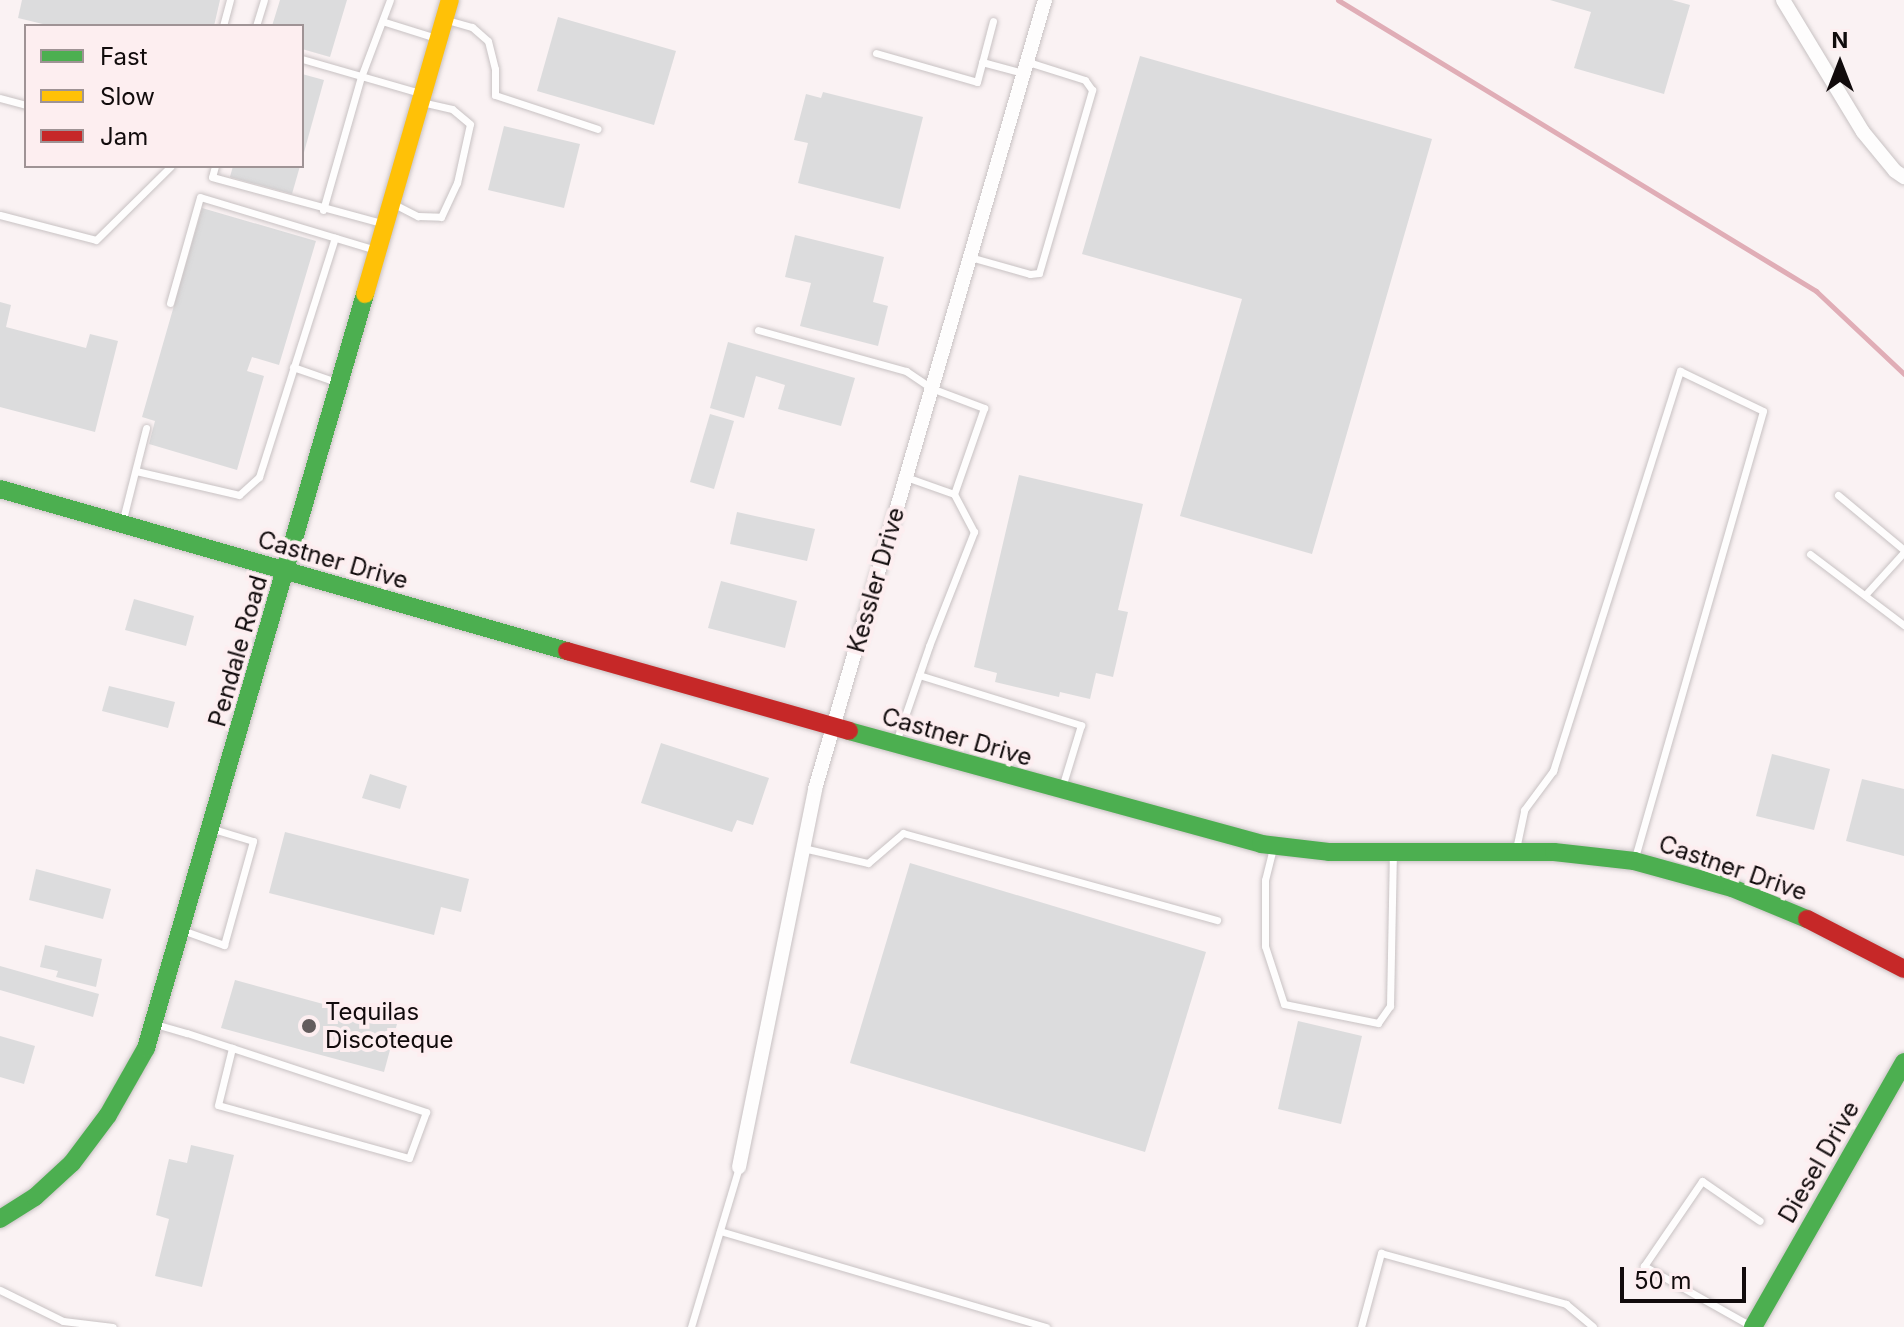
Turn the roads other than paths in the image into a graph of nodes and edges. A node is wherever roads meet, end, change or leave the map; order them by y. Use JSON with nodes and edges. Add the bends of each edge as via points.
{"nodes":[{"id":1,"x":230,"y":0,"type":"edge"},
{"id":2,"x":264,"y":0,"type":"edge"},
{"id":3,"x":390,"y":0,"type":"edge"},
{"id":4,"x":450,"y":0,"type":"edge"},
{"id":5,"x":1045,"y":0,"type":"edge"},
{"id":6,"x":1783,"y":0,"type":"edge"},
{"id":7,"x":445,"y":19,"type":"junction"},
{"id":8,"x":993,"y":21,"type":"dead end"},
{"id":9,"x":385,"y":22,"type":"junction"},
{"id":10,"x":224,"y":24,"type":"edge"},
{"id":11,"x":257,"y":24,"type":"edge"},
{"id":12,"x":439,"y":39,"type":"junction"},
{"id":13,"x":876,"y":53,"type":"dead end"},
{"id":14,"x":304,"y":60,"type":"edge"},
{"id":15,"x":982,"y":62,"type":"junction"},
{"id":16,"x":1026,"y":68,"type":"junction"},
{"id":17,"x":361,"y":77,"type":"junction"},
{"id":18,"x":0,"y":98,"type":"edge"},
{"id":19,"x":422,"y":98,"type":"junction"},
{"id":20,"x":24,"y":104,"type":"edge"},
{"id":21,"x":598,"y":129,"type":"dead end"},
{"id":22,"x":169,"y":168,"type":"edge"},
{"id":23,"x":214,"y":168,"type":"edge"},
{"id":24,"x":1904,"y":177,"type":"edge"},
{"id":25,"x":392,"y":203,"type":"junction"},
{"id":26,"x":323,"y":210,"type":"junction"},
{"id":27,"x":0,"y":215,"type":"edge"},
{"id":28,"x":387,"y":225,"type":"junction"},
{"id":29,"x":335,"y":238,"type":"junction"},
{"id":30,"x":378,"y":251,"type":"junction"},
{"id":31,"x":970,"y":257,"type":"junction"},
{"id":32,"x":170,"y":303,"type":"dead end"},
{"id":33,"x":758,"y":330,"type":"dead end"},
{"id":34,"x":293,"y":367,"type":"junction"},
{"id":35,"x":340,"y":383,"type":"junction"},
{"id":36,"x":931,"y":388,"type":"junction"},
{"id":37,"x":146,"y":428,"type":"dead end"},
{"id":38,"x":136,"y":471,"type":"junction"},
{"id":39,"x":906,"y":477,"type":"junction"},
{"id":40,"x":0,"y":489,"type":"edge"},
{"id":41,"x":954,"y":494,"type":"junction"},
{"id":42,"x":1838,"y":495,"type":"dead end"},
{"id":43,"x":122,"y":524,"type":"junction"},
{"id":44,"x":1904,"y":551,"type":"edge"},
{"id":45,"x":1810,"y":554,"type":"dead end"},
{"id":46,"x":286,"y":572,"type":"junction"},
{"id":47,"x":1865,"y":595,"type":"junction"},
{"id":48,"x":1904,"y":625,"type":"edge"},
{"id":49,"x":919,"y":675,"type":"junction"},
{"id":50,"x":833,"y":727,"type":"junction"},
{"id":51,"x":896,"y":744,"type":"junction"},
{"id":52,"x":1061,"y":791,"type":"junction"},
{"id":53,"x":211,"y":828,"type":"junction"},
{"id":54,"x":1274,"y":846,"type":"junction"},
{"id":55,"x":803,"y":848,"type":"junction"},
{"id":56,"x":1516,"y":851,"type":"junction"},
{"id":57,"x":1393,"y":852,"type":"junction"},
{"id":58,"x":1634,"y":861,"type":"junction"},
{"id":59,"x":1217,"y":920,"type":"dead end"},
{"id":60,"x":182,"y":930,"type":"junction"},
{"id":61,"x":1904,"y":969,"type":"edge"},
{"id":62,"x":153,"y":1024,"type":"junction"},
{"id":63,"x":232,"y":1048,"type":"junction"},
{"id":64,"x":1904,"y":1062,"type":"edge"},
{"id":65,"x":739,"y":1167,"type":"joint"},
{"id":66,"x":0,"y":1219,"type":"edge"},
{"id":67,"x":1760,"y":1221,"type":"dead end"},
{"id":68,"x":720,"y":1231,"type":"junction"},
{"id":69,"x":0,"y":1290,"type":"edge"},
{"id":70,"x":62,"y":1324,"type":"edge"},
{"id":71,"x":113,"y":1327,"type":"edge"},
{"id":72,"x":691,"y":1327,"type":"edge"},
{"id":73,"x":1046,"y":1327,"type":"edge"},
{"id":74,"x":1361,"y":1327,"type":"edge"},
{"id":75,"x":1593,"y":1327,"type":"edge"},
{"id":76,"x":1753,"y":1327,"type":"edge"}],
"edges":[{"from":1,"to":10,"type":"lane"},
{"from":2,"to":11,"type":"lane"},
{"from":3,"to":9,"type":"lane"},
{"from":4,"to":7,"type":"street","name":"Pendale Road"},
{"from":5,"to":16,"type":"street","name":"Kessler Drive"},
{"from":6,"to":24,"type":"street","via":[[1863,132]]},
{"from":7,"to":12,"type":"street","name":"Pendale Road"},
{"from":7,"to":21,"type":"lane","via":[[482,32],[493,55],[495,95]]},
{"from":8,"to":15,"type":"lane"},
{"from":9,"to":12,"type":"lane"},
{"from":9,"to":17,"type":"lane"},
{"from":12,"to":19,"type":"street","name":"Pendale Road"},
{"from":13,"to":15,"type":"lane","via":[[977,82]]},
{"from":14,"to":17,"type":"lane"},
{"from":15,"to":16,"type":"lane"},
{"from":16,"to":31,"type":"street","name":"Kessler Drive"},
{"from":16,"to":31,"type":"lane","via":[[1085,80],[1092,90],[1039,273]]},
{"from":17,"to":19,"type":"lane"},
{"from":17,"to":26,"type":"lane"},
{"from":18,"to":20,"type":"lane"},
{"from":19,"to":25,"type":"street","name":"Pendale Road"},
{"from":19,"to":25,"type":"lane","via":[[452,109],[470,124],[457,183],[441,217],[418,216]]},
{"from":22,"to":27,"type":"lane","via":[[96,240]]},
{"from":23,"to":26,"type":"lane","via":[[212,177]]},
{"from":25,"to":28,"type":"street","name":"Pendale Road"},
{"from":26,"to":28,"type":"lane"},
{"from":28,"to":30,"type":"street","name":"Pendale Road"},
{"from":29,"to":30,"type":"lane"},
{"from":29,"to":32,"type":"lane","via":[[200,197]]},
{"from":29,"to":34,"type":"lane"},
{"from":30,"to":35,"type":"street","name":"Pendale Road"},
{"from":31,"to":36,"type":"street","name":"Kessler Drive"},
{"from":33,"to":36,"type":"lane","via":[[906,371]]},
{"from":34,"to":35,"type":"lane"},
{"from":34,"to":38,"type":"lane","via":[[259,477],[239,495]]},
{"from":35,"to":46,"type":"street","name":"Pendale Road"},
{"from":36,"to":39,"type":"street","name":"Kessler Drive"},
{"from":36,"to":41,"type":"lane","via":[[984,408]]},
{"from":37,"to":38,"type":"lane"},
{"from":38,"to":43,"type":"lane"},
{"from":39,"to":41,"type":"lane"},
{"from":39,"to":50,"type":"street","name":"Kessler Drive"},
{"from":40,"to":43,"type":"street","name":"Castner Drive"},
{"from":41,"to":49,"type":"lane","via":[[974,532]]},
{"from":42,"to":44,"type":"lane"},
{"from":43,"to":46,"type":"street","name":"Castner Drive"},
{"from":44,"to":47,"type":"lane"},
{"from":45,"to":47,"type":"lane"},
{"from":46,"to":50,"type":"street","name":"Castner Drive"},
{"from":46,"to":53,"type":"street","name":"Pendale Road"},
{"from":47,"to":48,"type":"lane"},
{"from":49,"to":51,"type":"lane"},
{"from":49,"to":52,"type":"lane","via":[[1081,725]]},
{"from":50,"to":51,"type":"street","name":"Castner Drive"},
{"from":50,"to":55,"type":"street","name":"Kessler Drive"},
{"from":51,"to":52,"type":"street","name":"Castner Drive"},
{"from":52,"to":54,"type":"street","name":"Castner Drive"},
{"from":53,"to":60,"type":"street","name":"Pendale Road"},
{"from":53,"to":60,"type":"lane","via":[[253,841],[224,945]]},
{"from":54,"to":57,"type":"street","name":"Castner Drive"},
{"from":54,"to":57,"type":"lane","via":[[1265,880],[1265,946],[1284,1004],[1378,1023],[1390,1006]]},
{"from":55,"to":59,"type":"lane","via":[[868,863],[903,833]]},
{"from":55,"to":65,"type":"street","name":"Kessler Drive"},
{"from":56,"to":57,"type":"street","name":"Castner Drive"},
{"from":56,"to":58,"type":"street","name":"Castner Drive"},
{"from":56,"to":58,"type":"lane","via":[[1524,810],[1553,771],[1680,371],[1763,411]]},
{"from":58,"to":61,"type":"street","name":"Castner Drive","via":[[1732,888],[1833,929]]},
{"from":60,"to":62,"type":"street","name":"Pendale Road"},
{"from":62,"to":63,"type":"lane"},
{"from":62,"to":66,"type":"street","name":"Pendale Road","via":[[128,1083],[91,1141],[56,1179]]},
{"from":63,"to":63,"type":"lane","via":[[426,1112],[409,1158],[218,1105]]},
{"from":64,"to":76,"type":"street","name":"Diesel Drive"},
{"from":65,"to":68,"type":"lane"},
{"from":67,"to":76,"type":"lane","via":[[1702,1181],[1644,1266]]},
{"from":68,"to":72,"type":"lane"},
{"from":68,"to":73,"type":"lane"},
{"from":69,"to":70,"type":"lane"},
{"from":70,"to":71,"type":"lane"},
{"from":74,"to":75,"type":"lane","via":[[1381,1253],[1566,1304]]}]}
